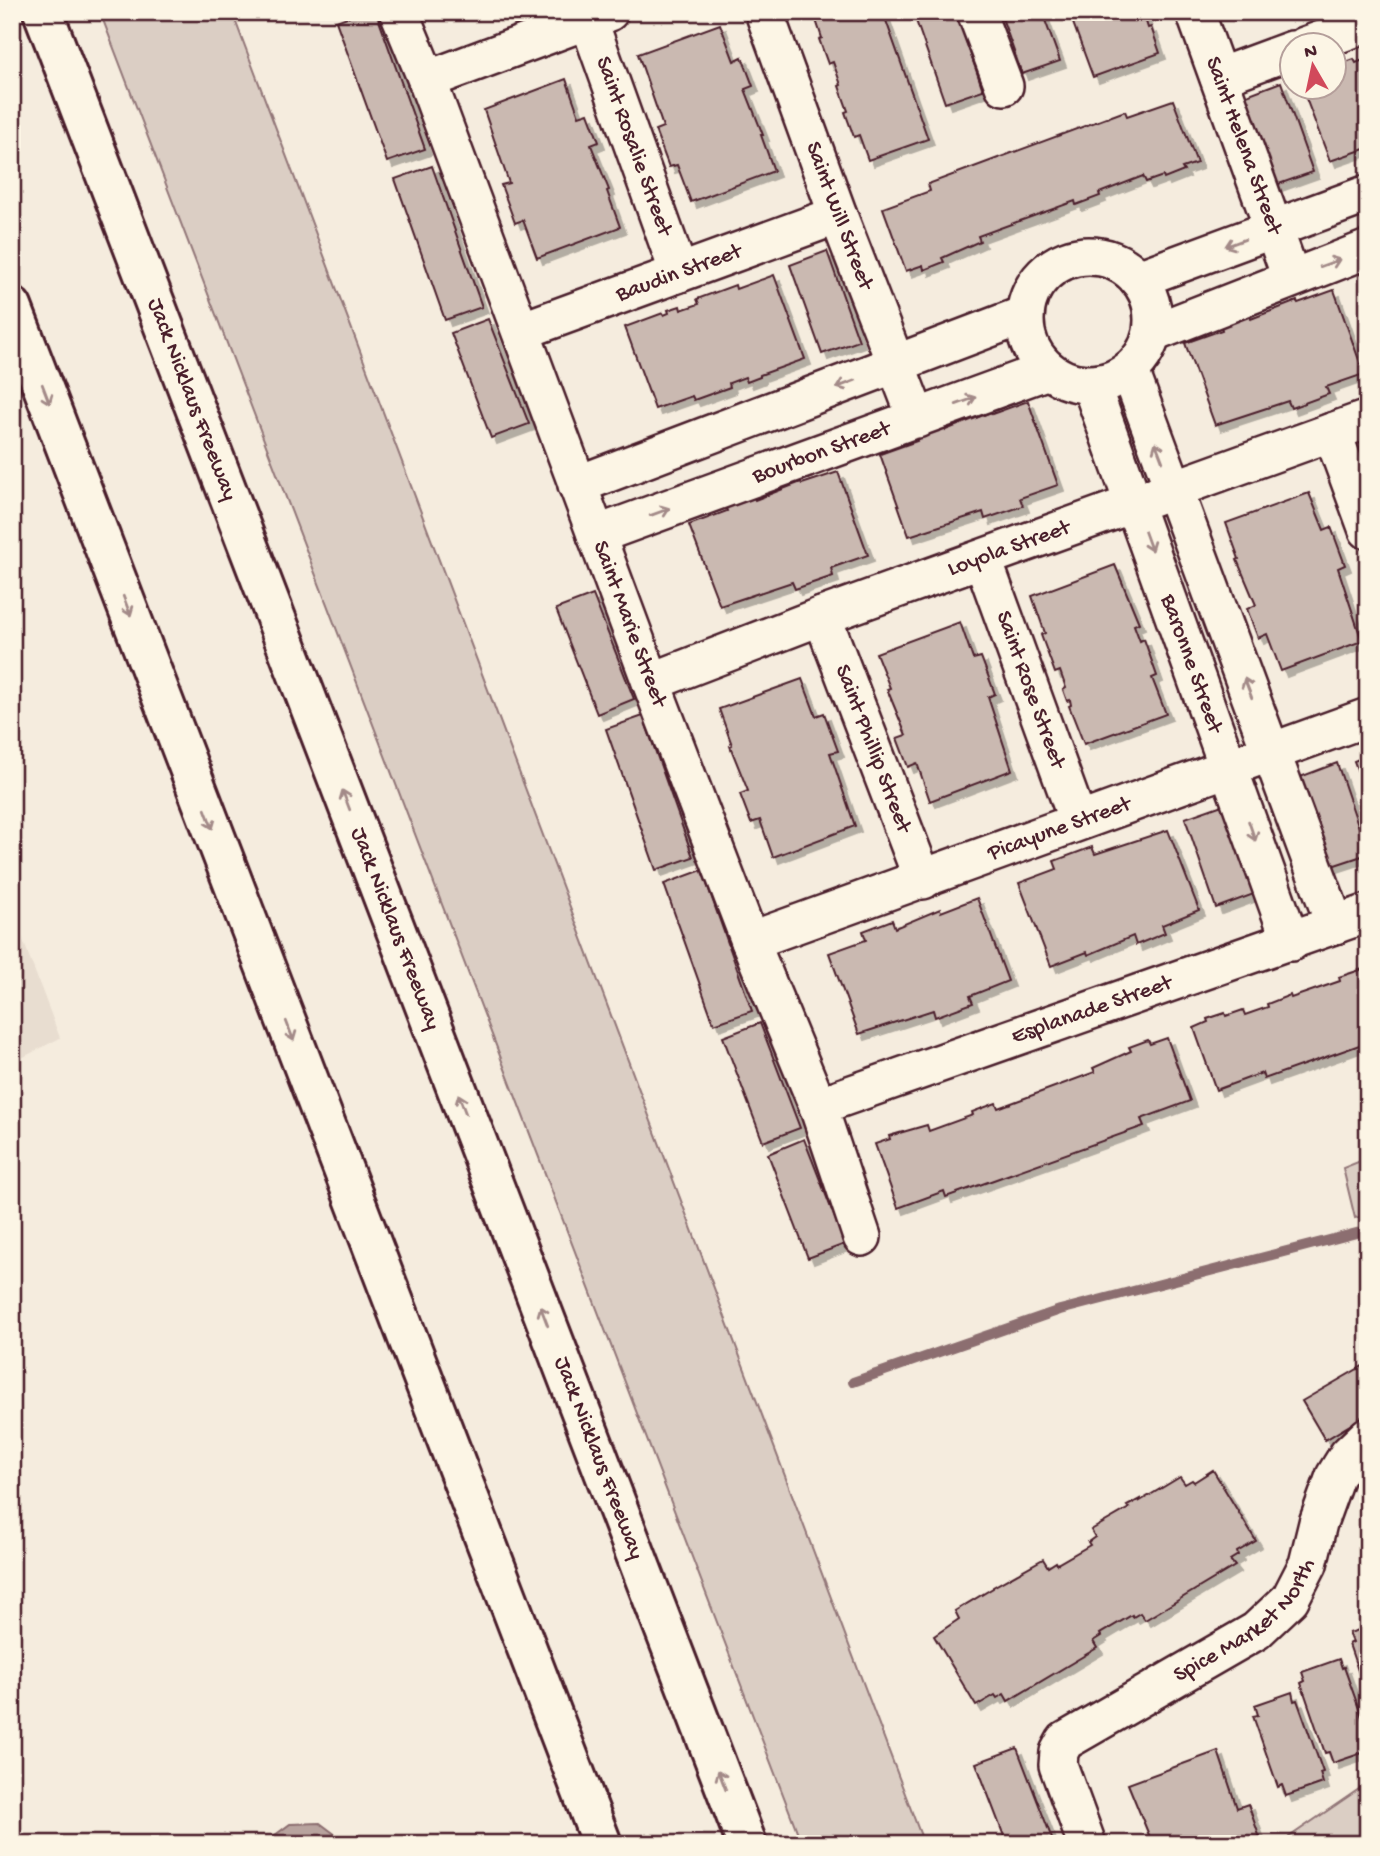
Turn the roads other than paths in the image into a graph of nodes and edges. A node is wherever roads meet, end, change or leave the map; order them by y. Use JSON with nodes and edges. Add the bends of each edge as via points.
{"nodes":[{"id":1,"x":43,"y":12,"type":"edge"},
{"id":2,"x":400,"y":12,"type":"edge"},
{"id":3,"x":764,"y":12,"type":"edge"},
{"id":4,"x":976,"y":12,"type":"edge"},
{"id":5,"x":1195,"y":12,"type":"edge"},
{"id":6,"x":599,"y":16,"type":"edge"},
{"id":7,"x":1368,"y":23,"type":"edge"},
{"id":8,"x":1343,"y":32,"type":"edge"},
{"id":9,"x":1278,"y":55,"type":"edge"},
{"id":10,"x":1219,"y":76,"type":"junction"},
{"id":11,"x":427,"y":80,"type":"junction"},
{"id":12,"x":1004,"y":86,"type":"dead end"},
{"id":13,"x":1368,"y":194,"type":"edge"},
{"id":14,"x":838,"y":215,"type":"junction"},
{"id":15,"x":1274,"y":229,"type":"junction"},
{"id":16,"x":1368,"y":249,"type":"edge"},
{"id":17,"x":680,"y":273,"type":"junction"},
{"id":18,"x":1291,"y":277,"type":"junction"},
{"id":19,"x":1138,"y":279,"type":"junction"},
{"id":20,"x":12,"y":307,"type":"edge"},
{"id":21,"x":1024,"y":315,"type":"junction"},
{"id":22,"x":521,"y":331,"type":"junction"},
{"id":23,"x":1153,"y":333,"type":"junction"},
{"id":24,"x":897,"y":365,"type":"junction"},
{"id":25,"x":1048,"y":370,"type":"junction"},
{"id":26,"x":1130,"y":370,"type":"junction"},
{"id":27,"x":1091,"y":385,"type":"junction"},
{"id":28,"x":917,"y":419,"type":"junction"},
{"id":29,"x":1368,"y":419,"type":"edge"},
{"id":30,"x":1332,"y":432,"type":"junction"},
{"id":31,"x":577,"y":485,"type":"junction"},
{"id":32,"x":1173,"y":489,"type":"junction"},
{"id":33,"x":1135,"y":504,"type":"junction"},
{"id":34,"x":1368,"y":530,"type":"edge"},
{"id":35,"x":596,"y":535,"type":"junction"},
{"id":36,"x":984,"y":560,"type":"junction"},
{"id":37,"x":822,"y":616,"type":"junction"},
{"id":38,"x":651,"y":682,"type":"junction"},
{"id":39,"x":1368,"y":717,"type":"edge"},
{"id":40,"x":1272,"y":752,"type":"junction"},
{"id":41,"x":1229,"y":767,"type":"junction"},
{"id":42,"x":1078,"y":821,"type":"junction"},
{"id":43,"x":923,"y":880,"type":"junction"},
{"id":44,"x":1352,"y":919,"type":"edge"},
{"id":45,"x":750,"y":941,"type":"junction"},
{"id":46,"x":1291,"y":942,"type":"junction"},
{"id":47,"x":818,"y":1106,"type":"junction"},
{"id":48,"x":862,"y":1237,"type":"dead end"},
{"id":49,"x":1368,"y":1436,"type":"edge"},
{"id":50,"x":602,"y":1844,"type":"edge"},
{"id":51,"x":747,"y":1844,"type":"edge"},
{"id":52,"x":1087,"y":1844,"type":"edge"}],
"edges":[{"from":51,"to":1,"type":"highway","name":"Jack Nicklaus Freeway","one_way":true},
{"from":2,"to":11,"type":"street","name":"Saint Marie Street"},
{"from":3,"to":14,"type":"street","name":"Saint Will Street"},
{"from":4,"to":12,"type":"street"},
{"from":5,"to":10,"type":"street","name":"Saint Helena Street"},
{"from":6,"to":11,"type":"street"},
{"from":6,"to":17,"type":"street","name":"Saint Rosalie Street"},
{"from":7,"to":8,"type":"street"},
{"from":9,"to":10,"type":"street"},
{"from":10,"to":15,"type":"street","name":"Saint Helena Street"},
{"from":11,"to":22,"type":"street","name":"Saint Marie Street"},
{"from":13,"to":15,"type":"street"},
{"from":14,"to":17,"type":"street","name":"Baudin Street"},
{"from":14,"to":24,"type":"street","name":"Saint Will Street"},
{"from":15,"to":18,"type":"street","name":"Saint Helena Street"},
{"from":15,"to":19,"type":"street","one_way":true},
{"from":18,"to":16,"type":"street","one_way":true},
{"from":17,"to":22,"type":"street","name":"Baudin Street"},
{"from":18,"to":23,"type":"street"},
{"from":19,"to":21,"type":"street","via":[[1111,259],[1089,255],[1060,262],[1042,275],[1029,294]]},
{"from":19,"to":23,"type":"street","via":[[1153,309]]},
{"from":20,"to":50,"type":"highway","one_way":true},
{"from":21,"to":24,"type":"street"},
{"from":21,"to":25,"type":"street","via":[[1026,338]]},
{"from":22,"to":31,"type":"street","name":"Saint Marie Street"},
{"from":23,"to":26,"type":"street"},
{"from":24,"to":28,"type":"street","name":"Saint Will Street"},
{"from":24,"to":31,"type":"street","one_way":true},
{"from":25,"to":27,"type":"street","via":[[1068,382]]},
{"from":28,"to":25,"type":"street","name":"Bourbon Street","one_way":true},
{"from":26,"to":27,"type":"street"},
{"from":32,"to":26,"type":"street","name":"Baronne Street","one_way":true},
{"from":27,"to":33,"type":"street","name":"Baronne Street"},
{"from":35,"to":28,"type":"street","name":"Bourbon Street","one_way":true},
{"from":29,"to":30,"type":"street","name":"Loyola Street"},
{"from":30,"to":32,"type":"street","name":"Loyola Street"},
{"from":30,"to":34,"type":"street"},
{"from":31,"to":35,"type":"street","name":"Saint Marie Street"},
{"from":32,"to":33,"type":"street","name":"Loyola Street"},
{"from":40,"to":32,"type":"street","name":"Baronne Street","one_way":true},
{"from":33,"to":36,"type":"street","name":"Loyola Street"},
{"from":33,"to":41,"type":"street","name":"Baronne Street","one_way":true},
{"from":35,"to":38,"type":"street","name":"Saint Marie Street"},
{"from":36,"to":37,"type":"street","name":"Loyola Street"},
{"from":36,"to":42,"type":"street","name":"Saint Rose Street"},
{"from":37,"to":38,"type":"street","name":"Loyola Street"},
{"from":37,"to":43,"type":"street","name":"Saint Phillip Street"},
{"from":38,"to":45,"type":"street","name":"Saint Marie Street"},
{"from":39,"to":40,"type":"street","name":"Picayune Street"},
{"from":40,"to":41,"type":"street","name":"Picayune Street"},
{"from":40,"to":44,"type":"street","name":"Baronne Street"},
{"from":41,"to":42,"type":"street","name":"Picayune Street"},
{"from":41,"to":46,"type":"street","name":"Baronne Street","one_way":true},
{"from":42,"to":43,"type":"street","name":"Picayune Street"},
{"from":43,"to":45,"type":"street","name":"Picayune Street"},
{"from":44,"to":46,"type":"street","name":"Esplanade Street"},
{"from":45,"to":47,"type":"street","name":"Saint Marie Street"},
{"from":46,"to":47,"type":"street","name":"Esplanade Street"},
{"from":47,"to":48,"type":"street","name":"Saint Marie Street"},
{"from":49,"to":52,"type":"street","name":"Spice Market North","via":[[1335,1476],[1308,1564],[1290,1599],[1256,1631],[1065,1741],[1058,1765]]}]}
